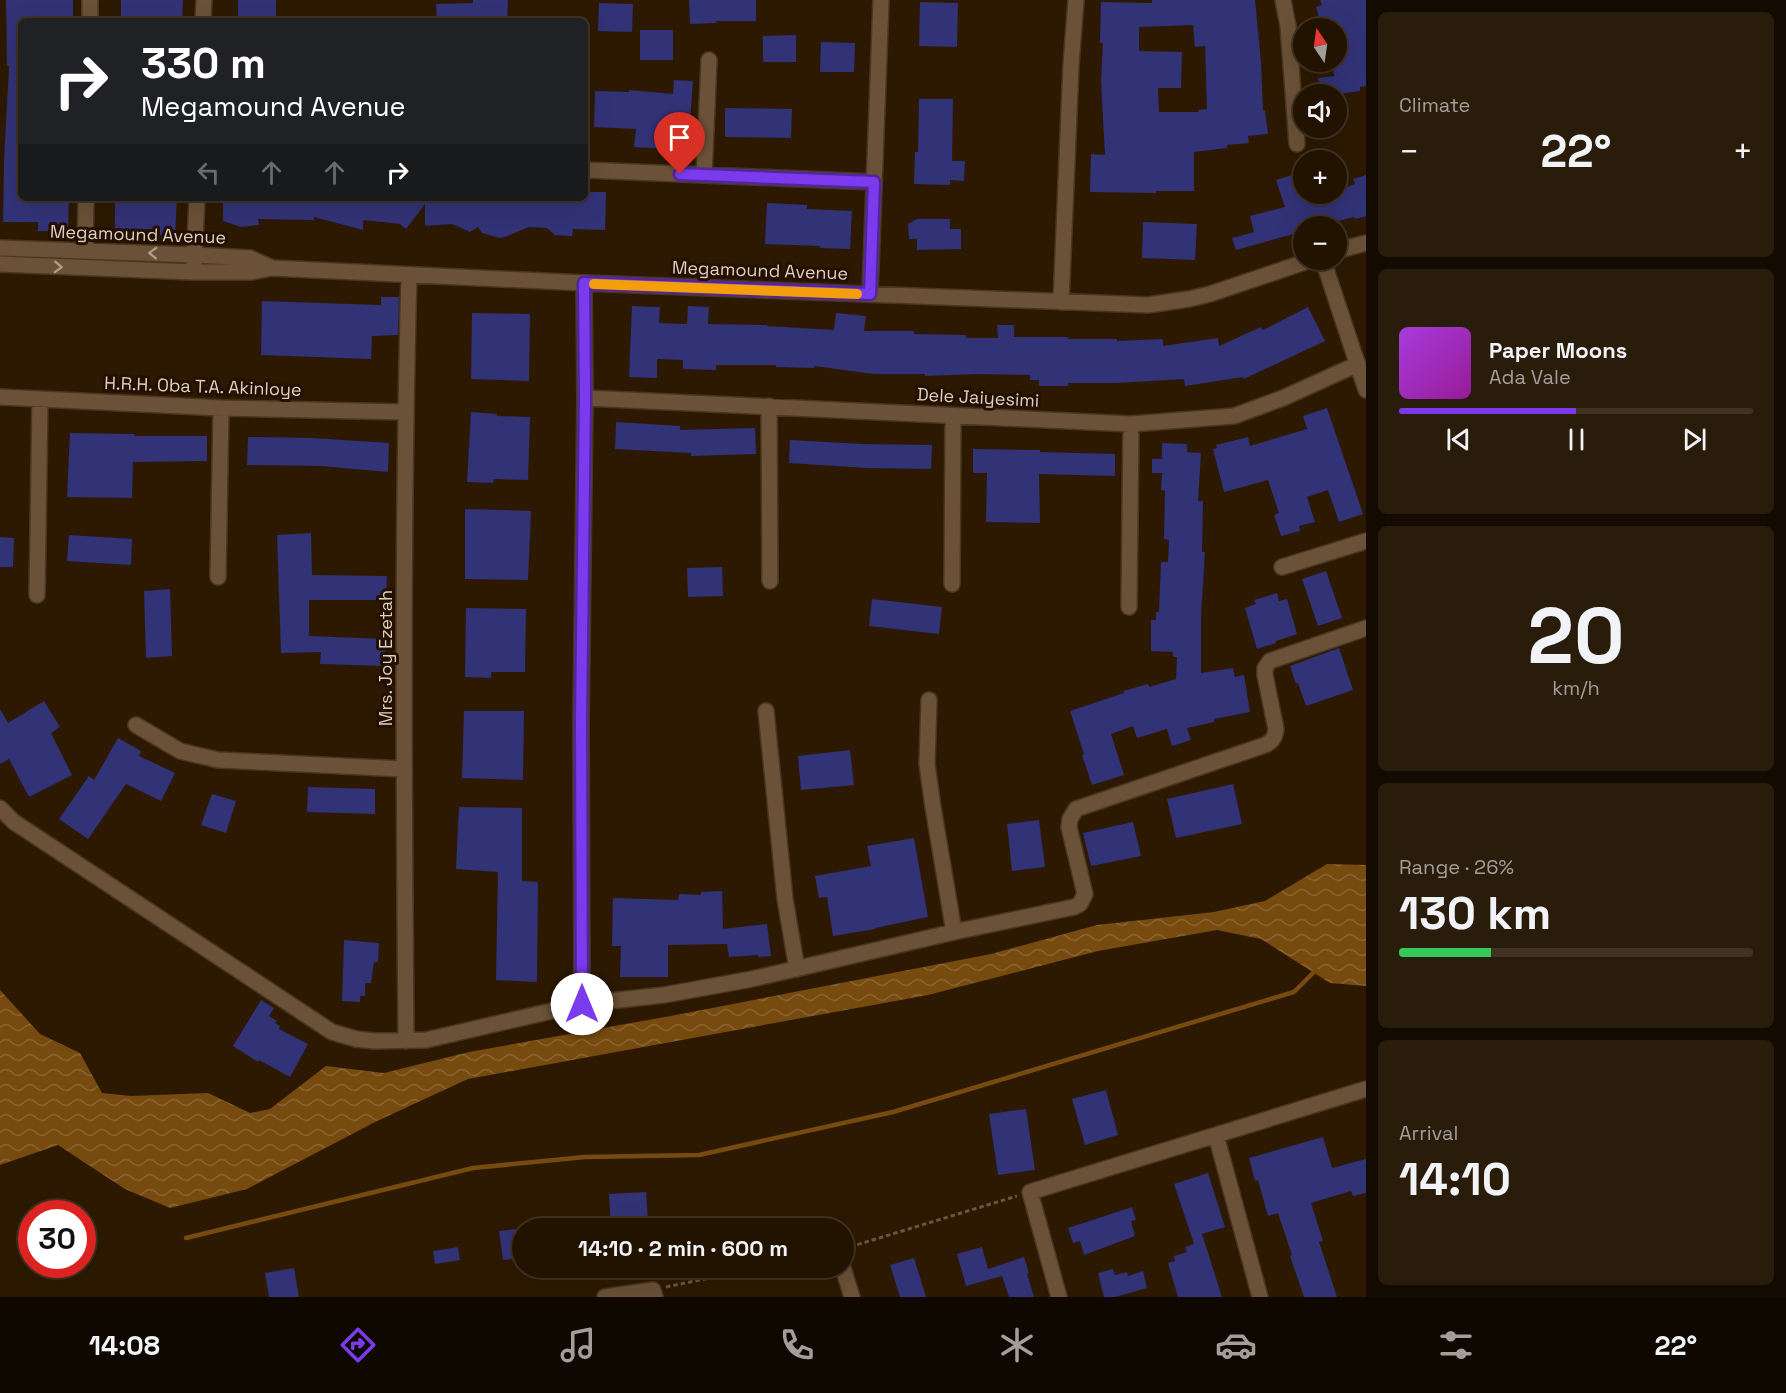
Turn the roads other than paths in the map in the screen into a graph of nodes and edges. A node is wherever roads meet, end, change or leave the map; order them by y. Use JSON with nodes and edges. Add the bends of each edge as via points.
{"nodes":[{"id":1,"x":90,"y":0,"type":"edge"},
{"id":2,"x":204,"y":0,"type":"edge"},
{"id":3,"x":881,"y":0,"type":"edge"},
{"id":4,"x":1076,"y":0,"type":"edge"},
{"id":5,"x":1283,"y":0,"type":"edge"},
{"id":6,"x":90,"y":18,"type":"edge"},
{"id":7,"x":203,"y":18,"type":"edge"},
{"id":8,"x":709,"y":60,"type":"dead end"},
{"id":9,"x":1297,"y":144,"type":"dead end"},
{"id":10,"x":588,"y":170,"type":"edge"},
{"id":11,"x":704,"y":175,"type":"junction"},
{"id":12,"x":874,"y":182,"type":"junction"},
{"id":13,"x":86,"y":201,"type":"edge"},
{"id":14,"x":197,"y":201,"type":"edge"},
{"id":15,"x":1366,"y":243,"type":"edge"},
{"id":16,"x":0,"y":248,"type":"edge"},
{"id":17,"x":1347,"y":248,"type":"edge"},
{"id":18,"x":85,"y":251,"type":"junction"},
{"id":19,"x":194,"y":255,"type":"junction"},
{"id":20,"x":0,"y":264,"type":"edge"},
{"id":21,"x":1293,"y":266,"type":"edge"},
{"id":22,"x":272,"y":268,"type":"junction"},
{"id":23,"x":1326,"y":270,"type":"edge"},
{"id":24,"x":193,"y":272,"type":"junction"},
{"id":25,"x":409,"y":275,"type":"junction"},
{"id":26,"x":584,"y":283,"type":"junction"},
{"id":27,"x":870,"y":294,"type":"junction"},
{"id":28,"x":1061,"y":302,"type":"junction"},
{"id":29,"x":1358,"y":364,"type":"junction"},
{"id":30,"x":1366,"y":390,"type":"edge"},
{"id":31,"x":0,"y":397,"type":"edge"},
{"id":32,"x":585,"y":398,"type":"junction"},
{"id":33,"x":40,"y":400,"type":"junction"},
{"id":34,"x":770,"y":406,"type":"junction"},
{"id":35,"x":221,"y":408,"type":"junction"},
{"id":36,"x":405,"y":412,"type":"junction"},
{"id":37,"x":953,"y":416,"type":"junction"},
{"id":38,"x":1131,"y":424,"type":"junction"},
{"id":39,"x":1366,"y":541,"type":"edge"},
{"id":40,"x":1282,"y":567,"type":"dead end"},
{"id":41,"x":218,"y":577,"type":"dead end"},
{"id":42,"x":770,"y":581,"type":"dead end"},
{"id":43,"x":952,"y":584,"type":"dead end"},
{"id":44,"x":37,"y":595,"type":"dead end"},
{"id":45,"x":1129,"y":607,"type":"dead end"},
{"id":46,"x":1366,"y":628,"type":"edge"},
{"id":47,"x":929,"y":700,"type":"dead end"},
{"id":48,"x":766,"y":711,"type":"dead end"},
{"id":49,"x":136,"y":725,"type":"dead end"},
{"id":50,"x":404,"y":769,"type":"junction"},
{"id":51,"x":0,"y":808,"type":"edge"},
{"id":52,"x":954,"y":932,"type":"junction"},
{"id":53,"x":797,"y":969,"type":"junction"},
{"id":54,"x":582,"y":1004,"type":"junction"},
{"id":55,"x":406,"y":1041,"type":"junction"},
{"id":56,"x":1366,"y":1089,"type":"edge"},
{"id":57,"x":1216,"y":1135,"type":"junction"},
{"id":58,"x":846,"y":1278,"type":"edge"},
{"id":59,"x":654,"y":1293,"type":"edge"},
{"id":60,"x":605,"y":1297,"type":"edge"},
{"id":61,"x":852,"y":1297,"type":"edge"},
{"id":62,"x":1059,"y":1297,"type":"edge"},
{"id":63,"x":1260,"y":1297,"type":"edge"}],
"edges":[{"from":1,"to":6,"type":"street"},
{"from":2,"to":7,"type":"street"},
{"from":3,"to":12,"type":"street"},
{"from":4,"to":28,"type":"street"},
{"from":5,"to":9,"type":"street"},
{"from":8,"to":11,"type":"street"},
{"from":10,"to":11,"type":"street"},
{"from":11,"to":12,"type":"street"},
{"from":12,"to":27,"type":"street"},
{"from":13,"to":18,"type":"street"},
{"from":14,"to":19,"type":"street"},
{"from":15,"to":17,"type":"street"},
{"from":16,"to":18,"type":"street","name":"Megamound Avenue"},
{"from":19,"to":18,"type":"street","name":"Megamound Avenue","one_way":true},
{"from":19,"to":22,"type":"street","name":"Megamound Avenue","via":[[250,258]]},
{"from":19,"to":24,"type":"street"},
{"from":20,"to":24,"type":"street","name":"Megamound Avenue","one_way":true},
{"from":21,"to":28,"type":"street","name":"Megamound Avenue","via":[[1189,299],[1148,305]]},
{"from":22,"to":24,"type":"street","name":"Megamound Avenue"},
{"from":22,"to":25,"type":"street","name":"Megamound Avenue"},
{"from":23,"to":29,"type":"street"},
{"from":25,"to":26,"type":"street","name":"Megamound Avenue"},
{"from":25,"to":36,"type":"street","name":"Mrs. Joy Ezetah"},
{"from":26,"to":27,"type":"street","name":"Megamound Avenue"},
{"from":26,"to":32,"type":"street"},
{"from":27,"to":28,"type":"street","name":"Megamound Avenue"},
{"from":29,"to":30,"type":"street"},
{"from":29,"to":38,"type":"street","name":"Dele Jaiyesimi","via":[[1234,416]]},
{"from":31,"to":33,"type":"street","name":"H.R.H. Oba T.A. Akinloye"},
{"from":32,"to":34,"type":"street","name":"Dele Jaiyesimi"},
{"from":32,"to":54,"type":"street"},
{"from":33,"to":35,"type":"street","name":"H.R.H. Oba T.A. Akinloye"},
{"from":33,"to":44,"type":"street"},
{"from":34,"to":37,"type":"street","name":"Dele Jaiyesimi"},
{"from":34,"to":42,"type":"street"},
{"from":35,"to":36,"type":"street","name":"H.R.H. Oba T.A. Akinloye"},
{"from":35,"to":41,"type":"street"},
{"from":36,"to":50,"type":"street","name":"Mrs. Joy Ezetah"},
{"from":37,"to":38,"type":"street","name":"Dele Jaiyesimi"},
{"from":37,"to":43,"type":"street"},
{"from":38,"to":45,"type":"street"},
{"from":39,"to":40,"type":"street"},
{"from":46,"to":52,"type":"street","via":[[1270,662],[1265,668],[1276,729],[1272,742],[1076,809],[1069,827],[1085,894],[1080,904]]},
{"from":47,"to":52,"type":"street","via":[[927,764]]},
{"from":48,"to":53,"type":"street","via":[[785,899]]},
{"from":49,"to":50,"type":"street","via":[[180,751],[218,760]]},
{"from":50,"to":55,"type":"street","name":"Mrs. Joy Ezetah"},
{"from":51,"to":55,"type":"street","via":[[23,828],[333,1032],[356,1039]]},
{"from":52,"to":53,"type":"street"},
{"from":53,"to":54,"type":"street","via":[[664,995]]},
{"from":54,"to":55,"type":"street","via":[[426,1040]]},
{"from":56,"to":57,"type":"street"},
{"from":57,"to":62,"type":"street","via":[[1030,1192]]},
{"from":57,"to":63,"type":"street"},
{"from":58,"to":61,"type":"street"},
{"from":59,"to":60,"type":"street"}]}
